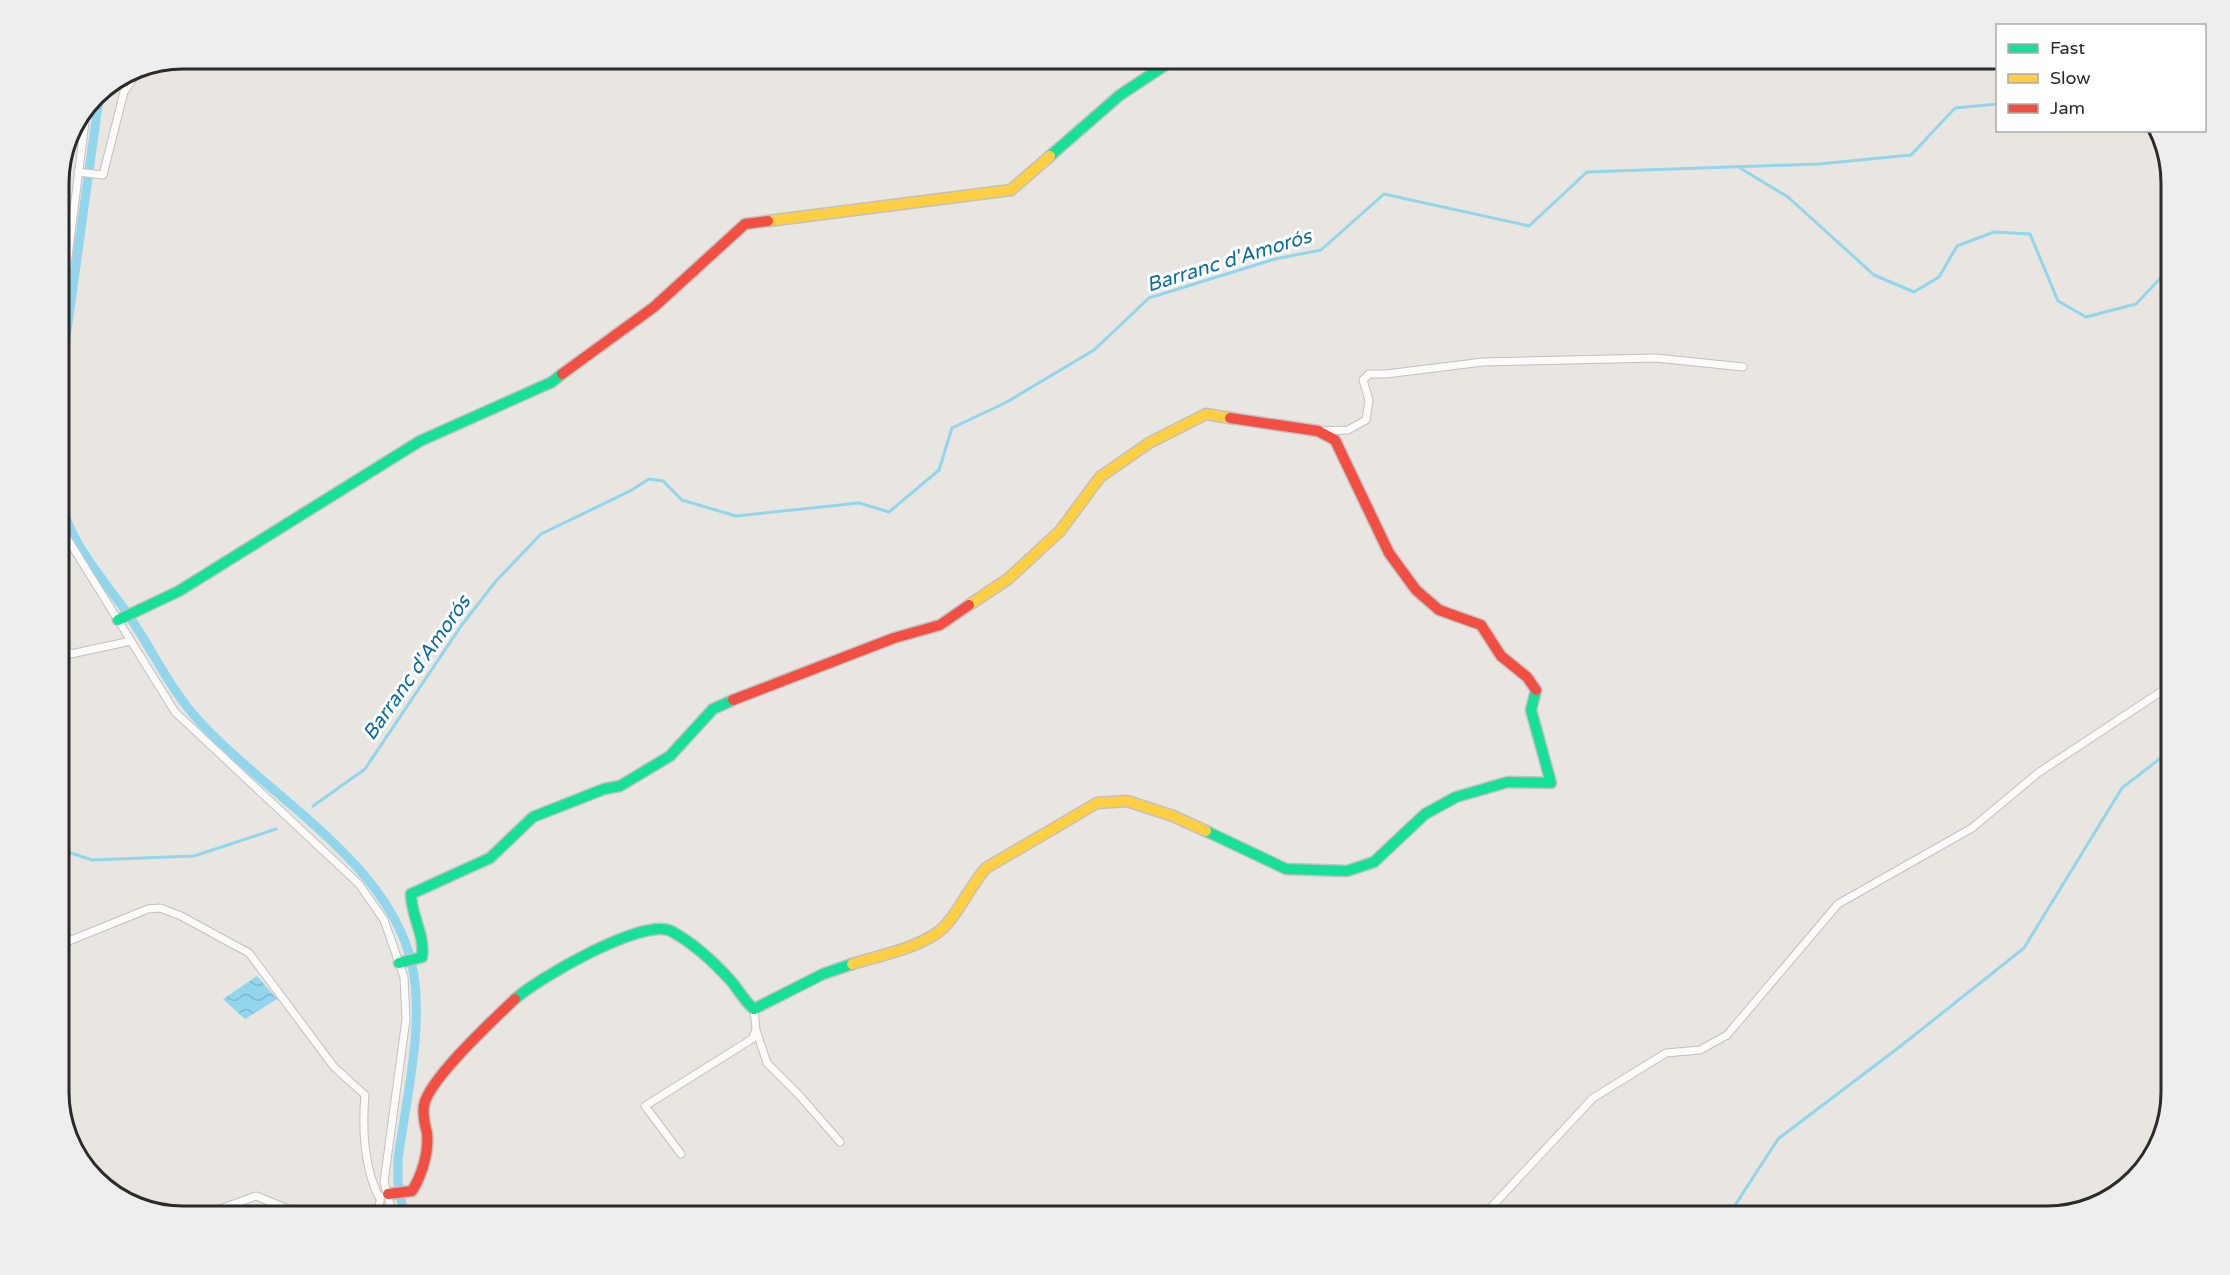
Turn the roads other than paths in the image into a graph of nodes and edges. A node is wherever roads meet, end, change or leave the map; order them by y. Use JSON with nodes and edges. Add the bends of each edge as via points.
{"nodes":[{"id":1,"x":1159,"y":69,"type":"edge"},
{"id":2,"x":131,"y":82,"type":"edge"},
{"id":3,"x":84,"y":127,"type":"edge"},
{"id":4,"x":78,"y":172,"type":"junction"},
{"id":5,"x":69,"y":246,"type":"edge"},
{"id":6,"x":1743,"y":367,"type":"dead end"},
{"id":7,"x":1318,"y":431,"type":"junction"},
{"id":8,"x":69,"y":541,"type":"edge"},
{"id":9,"x":118,"y":620,"type":"junction"},
{"id":10,"x":131,"y":641,"type":"junction"},
{"id":11,"x":69,"y":652,"type":"edge"},
{"id":12,"x":2161,"y":692,"type":"edge"},
{"id":13,"x":69,"y":941,"type":"edge"},
{"id":14,"x":399,"y":963,"type":"junction"},
{"id":15,"x":754,"y":1009,"type":"junction"},
{"id":16,"x":756,"y":1030,"type":"junction"},
{"id":17,"x":840,"y":1142,"type":"dead end"},
{"id":18,"x":681,"y":1154,"type":"dead end"},
{"id":19,"x":384,"y":1197,"type":"junction"},
{"id":20,"x":228,"y":1206,"type":"edge"},
{"id":21,"x":281,"y":1206,"type":"edge"},
{"id":22,"x":381,"y":1206,"type":"edge"},
{"id":23,"x":388,"y":1206,"type":"edge"},
{"id":24,"x":1492,"y":1206,"type":"edge"}],
"edges":[{"from":1,"to":9,"type":"street","via":[[1120,95],[1011,190],[745,224],[654,307],[552,382],[420,441],[179,591]]},
{"from":2,"to":4,"type":"street","via":[[124,92],[103,175]]},
{"from":3,"to":4,"type":"street"},
{"from":4,"to":5,"type":"street"},
{"from":6,"to":7,"type":"street","via":[[1656,358],[1483,362],[1370,374],[1363,381],[1369,400],[1366,420],[1348,430]]},
{"from":7,"to":14,"type":"street","via":[[1206,414],[1149,443],[1100,477],[1060,531],[1008,579],[940,625],[894,638],[713,709],[670,756],[620,786],[532,817],[490,858],[411,894],[410,905],[425,944],[422,957]]},
{"from":7,"to":15,"type":"street","via":[[1338,443],[1389,553],[1416,590],[1439,610],[1481,625],[1511,666],[1526,673],[1537,692],[1532,711],[1551,783],[1508,782],[1456,797],[1425,814],[1374,862],[1347,871],[1286,869],[1173,816],[1127,801],[1097,803],[986,868],[943,928],[934,934],[823,974]]},
{"from":8,"to":9,"type":"street"},
{"from":9,"to":10,"type":"street"},
{"from":10,"to":11,"type":"street"},
{"from":10,"to":14,"type":"street","via":[[175,712],[359,884],[384,920]]},
{"from":12,"to":24,"type":"street","via":[[2038,773],[1972,828],[1838,904],[1726,1035],[1700,1050],[1666,1053],[1593,1098]]},
{"from":13,"to":19,"type":"street","via":[[148,909],[160,908],[249,953],[334,1067],[365,1095],[362,1122],[374,1188]]},
{"from":14,"to":19,"type":"street","via":[[404,977],[406,1019]]},
{"from":15,"to":16,"type":"street"},
{"from":15,"to":19,"type":"street","via":[[728,978],[665,928],[648,928],[559,968],[522,993],[434,1085],[423,1109],[427,1139],[419,1181],[412,1191]]},
{"from":16,"to":17,"type":"street","via":[[766,1063]]},
{"from":16,"to":18,"type":"street","via":[[752,1039],[645,1106]]},
{"from":19,"to":22,"type":"street"},
{"from":19,"to":23,"type":"street"},
{"from":20,"to":21,"type":"street","via":[[256,1196]]}]}
